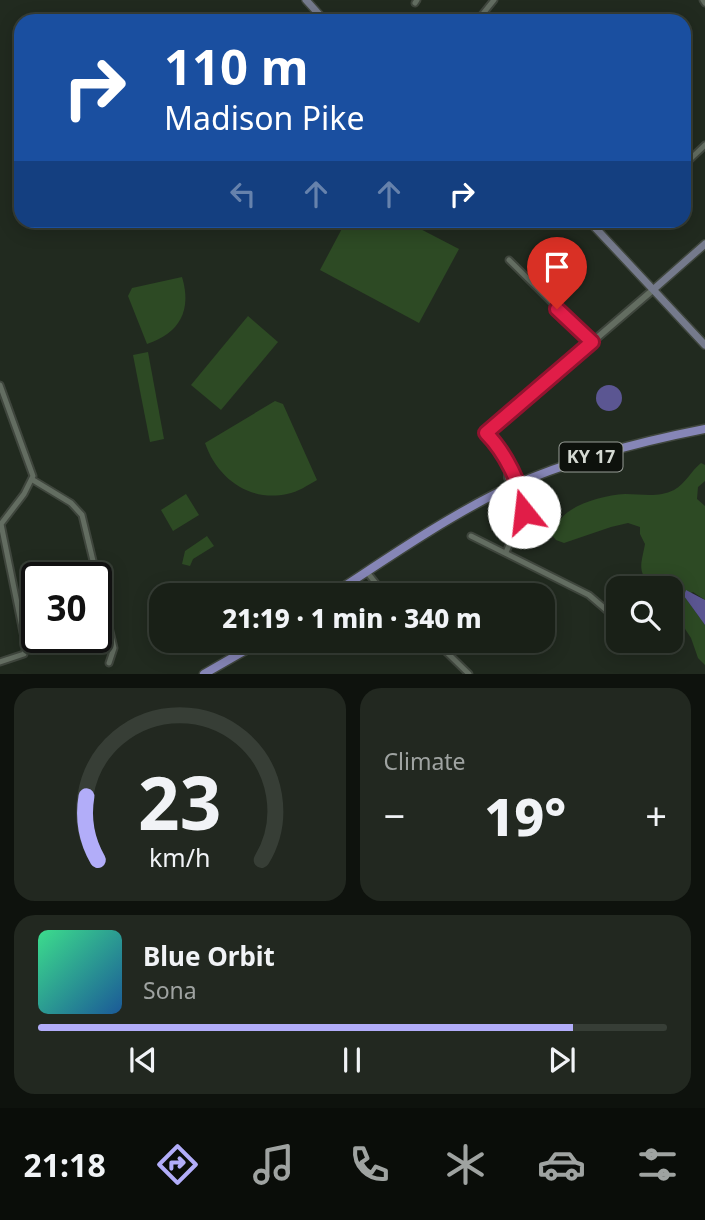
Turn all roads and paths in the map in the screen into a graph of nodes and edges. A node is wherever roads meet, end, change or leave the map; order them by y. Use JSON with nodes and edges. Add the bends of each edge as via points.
{"nodes":[{"id":1,"x":306,"y":0,"type":"edge"},
{"id":2,"x":494,"y":0,"type":"edge"},
{"id":3,"x":319,"y":14,"type":"edge"},
{"id":4,"x":483,"y":14,"type":"edge"},
{"id":5,"x":705,"y":145,"type":"edge"},
{"id":6,"x":691,"y":158,"type":"edge"},
{"id":7,"x":596,"y":228,"type":"edge"},
{"id":8,"x":705,"y":244,"type":"edge"},
{"id":9,"x":509,"y":260,"type":"dead end"},
{"id":10,"x":654,"y":289,"type":"junction"},
{"id":11,"x":592,"y":342,"type":"junction"},
{"id":12,"x":705,"y":345,"type":"edge"},
{"id":13,"x":0,"y":385,"type":"edge"},
{"id":14,"x":705,"y":429,"type":"edge"},
{"id":15,"x":33,"y":480,"type":"junction"},
{"id":16,"x":516,"y":485,"type":"junction"},
{"id":17,"x":0,"y":523,"type":"edge"},
{"id":18,"x":471,"y":536,"type":"dead end"},
{"id":19,"x":506,"y":552,"type":"junction"},
{"id":20,"x":367,"y":572,"type":"junction"},
{"id":21,"x":350,"y":583,"type":"edge"},
{"id":22,"x":376,"y":583,"type":"edge"},
{"id":23,"x":606,"y":610,"type":"edge"},
{"id":24,"x":240,"y":653,"type":"edge"},
{"id":25,"x":447,"y":653,"type":"edge"},
{"id":26,"x":0,"y":662,"type":"edge"},
{"id":27,"x":109,"y":663,"type":"dead end"},
{"id":28,"x":204,"y":674,"type":"edge"},
{"id":29,"x":469,"y":674,"type":"edge"}],
"edges":[{"from":1,"to":3,"type":"main road"},
{"from":2,"to":4,"type":"street"},
{"from":5,"to":6,"type":"street"},
{"from":7,"to":10,"type":"main road"},
{"from":8,"to":10,"type":"main road"},
{"from":9,"to":11,"type":"street"},
{"from":10,"to":11,"type":"street"},
{"from":10,"to":12,"type":"main road"},
{"from":11,"to":16,"type":"street","via":[[486,433],[497,445]]},
{"from":13,"to":15,"type":"street","via":[[33,469]]},
{"from":14,"to":16,"type":"main road","number":"KY 17","via":[[580,461]]},
{"from":15,"to":17,"type":"street"},
{"from":15,"to":27,"type":"street","via":[[82,515],[114,648]]},
{"from":16,"to":19,"type":"street","via":[[524,512]]},
{"from":16,"to":20,"type":"main road","number":"KY 17","via":[[443,523]]},
{"from":17,"to":26,"type":"street","via":[[26,647],[24,654]]},
{"from":18,"to":19,"type":"street"},
{"from":19,"to":23,"type":"street","via":[[589,595]]},
{"from":20,"to":21,"type":"main road","number":"KY 17"},
{"from":20,"to":22,"type":"street"},
{"from":24,"to":28,"type":"main road"},
{"from":25,"to":29,"type":"street"}]}
